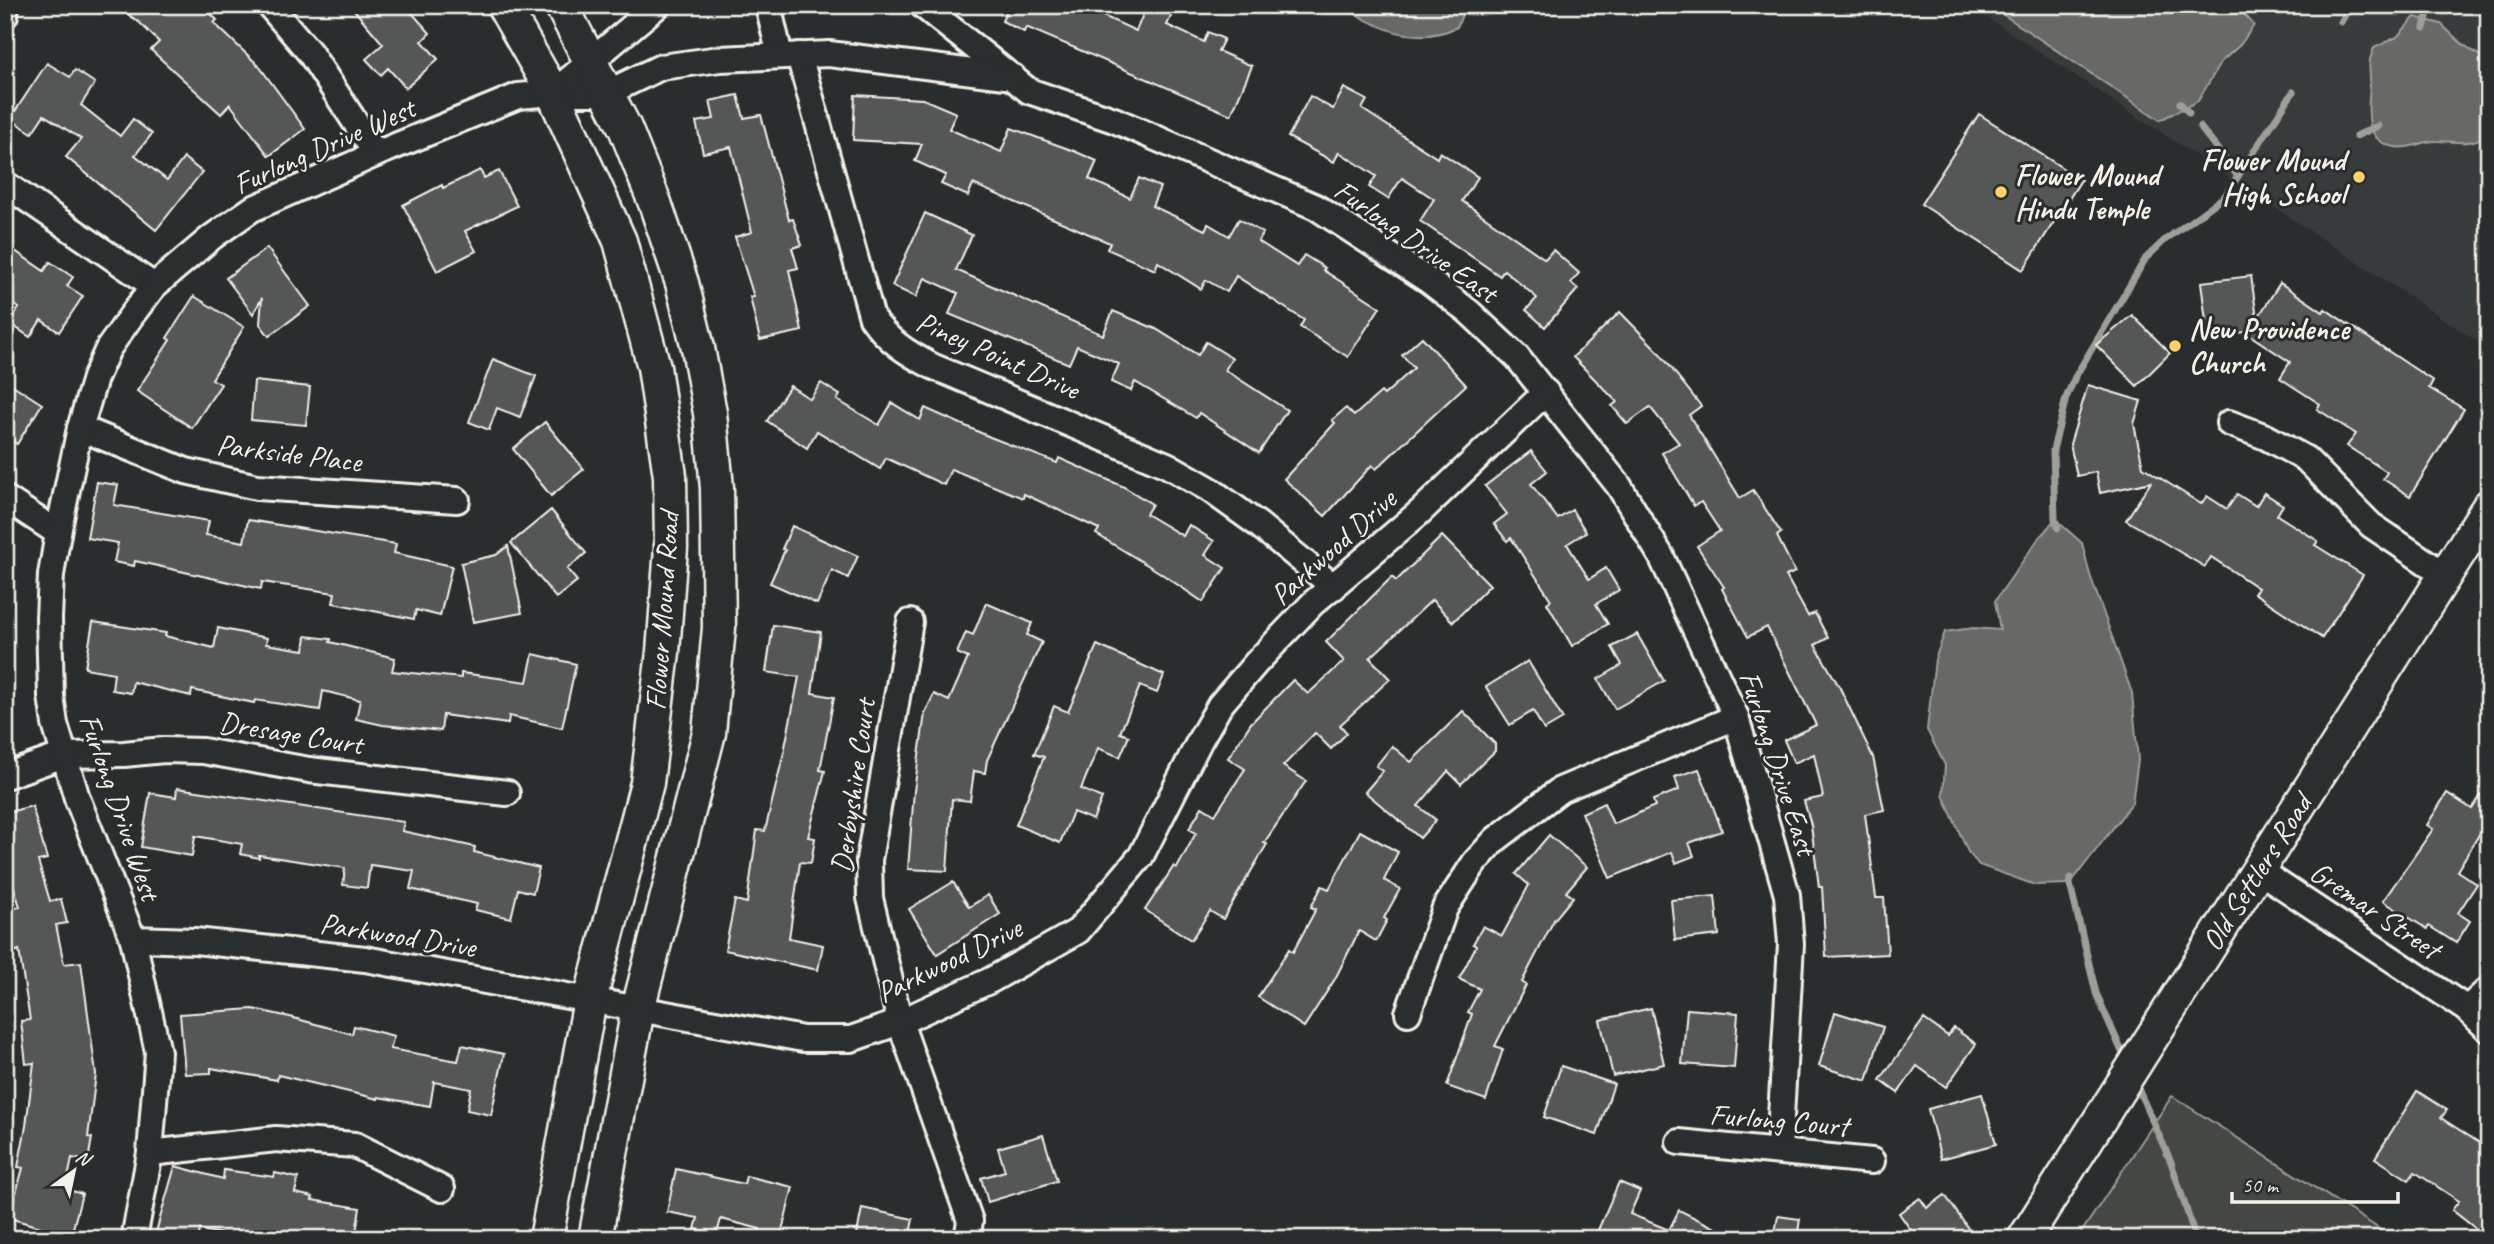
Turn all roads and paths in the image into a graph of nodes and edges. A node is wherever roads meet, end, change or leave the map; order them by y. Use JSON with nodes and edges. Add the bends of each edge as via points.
{"nodes":[{"id":1,"x":6,"y":5,"type":"edge"},
{"id":2,"x":269,"y":5,"type":"edge"},
{"id":3,"x":503,"y":5,"type":"edge"},
{"id":4,"x":561,"y":5,"type":"edge"},
{"id":5,"x":658,"y":5,"type":"edge"},
{"id":6,"x":768,"y":5,"type":"edge"},
{"id":7,"x":922,"y":5,"type":"edge"},
{"id":8,"x":5,"y":15,"type":"edge"},
{"id":9,"x":789,"y":56,"type":"junction"},
{"id":10,"x":590,"y":60,"type":"junction"},
{"id":11,"x":1013,"y":77,"type":"junction"},
{"id":12,"x":553,"y":93,"type":"junction"},
{"id":13,"x":607,"y":93,"type":"junction"},
{"id":14,"x":376,"y":154,"type":"junction"},
{"id":15,"x":5,"y":184,"type":"edge"},
{"id":16,"x":155,"y":286,"type":"junction"},
{"id":17,"x":1546,"y":392,"type":"junction"},
{"id":18,"x":2229,"y":424,"type":"dead end"},
{"id":19,"x":80,"y":428,"type":"junction"},
{"id":20,"x":5,"y":498,"type":"edge"},
{"id":21,"x":457,"y":500,"type":"dead end"},
{"id":22,"x":2489,"y":506,"type":"edge"},
{"id":23,"x":58,"y":533,"type":"junction"},
{"id":24,"x":2445,"y":575,"type":"junction"},
{"id":25,"x":1334,"y":587,"type":"junction"},
{"id":26,"x":910,"y":622,"type":"dead end"},
{"id":27,"x":1736,"y":717,"type":"junction"},
{"id":28,"x":64,"y":755,"type":"junction"},
{"id":29,"x":5,"y":776,"type":"edge"},
{"id":30,"x":508,"y":793,"type":"dead end"},
{"id":31,"x":2258,"y":870,"type":"junction"},
{"id":32,"x":133,"y":939,"type":"junction"},
{"id":33,"x":2489,"y":989,"type":"edge"},
{"id":34,"x":590,"y":1000,"type":"junction"},
{"id":35,"x":638,"y":1009,"type":"junction"},
{"id":36,"x":2467,"y":1009,"type":"junction"},
{"id":37,"x":1408,"y":1013,"type":"dead end"},
{"id":38,"x":900,"y":1022,"type":"junction"},
{"id":39,"x":2489,"y":1030,"type":"edge"},
{"id":40,"x":1679,"y":1142,"type":"dead end"},
{"id":41,"x":1779,"y":1151,"type":"junction"},
{"id":42,"x":150,"y":1153,"type":"junction"},
{"id":43,"x":1872,"y":1161,"type":"dead end"},
{"id":44,"x":442,"y":1189,"type":"dead end"},
{"id":45,"x":134,"y":1239,"type":"edge"},
{"id":46,"x":546,"y":1239,"type":"edge"},
{"id":47,"x":595,"y":1239,"type":"edge"},
{"id":48,"x":967,"y":1239,"type":"edge"},
{"id":49,"x":2024,"y":1239,"type":"edge"}],
"edges":[{"from":1,"to":8,"type":"street"},
{"from":2,"to":14,"type":"street","via":[[310,53]]},
{"from":3,"to":12,"type":"main road","name":"Flower Mound Road"},
{"from":4,"to":10,"type":"main road","name":"Flower Mound Road"},
{"from":5,"to":10,"type":"street"},
{"from":6,"to":9,"type":"street","name":"Piney Point Drive"},
{"from":7,"to":11,"type":"street"},
{"from":9,"to":11,"type":"street","name":"Furlong Drive East","via":[[878,58]]},
{"from":9,"to":13,"type":"street","name":"Furlong Drive East","via":[[661,67]]},
{"from":9,"to":25,"type":"street","name":"Piney Point Drive","via":[[872,318],[883,334],[932,366],[1177,471],[1259,525]]},
{"from":10,"to":12,"type":"street"},
{"from":10,"to":13,"type":"main road","name":"Flower Mound Road"},
{"from":11,"to":17,"type":"street","name":"Furlong Drive East","via":[[1029,91],[1114,120],[1316,207],[1469,312]]},
{"from":12,"to":13,"type":"street","name":"Furlong Drive West"},
{"from":12,"to":14,"type":"street","name":"Furlong Drive West","via":[[518,96]]},
{"from":12,"to":34,"type":"main road","name":"Flower Mound Road","via":[[620,240],[654,367],[670,476],[671,548],[647,783]]},
{"from":13,"to":35,"type":"main road","name":"Flower Mound Road","via":[[655,203],[682,283],[710,413],[717,488],[719,628],[709,733]]},
{"from":14,"to":16,"type":"street","name":"Furlong Drive West","via":[[252,209]]},
{"from":15,"to":16,"type":"street"},
{"from":16,"to":19,"type":"street","name":"Furlong Drive West","via":[[108,349]]},
{"from":17,"to":25,"type":"street","name":"Parkwood Drive"},
{"from":17,"to":27,"type":"street","name":"Furlong Drive East","via":[[1619,486],[1661,556]]},
{"from":18,"to":24,"type":"street","via":[[2306,459],[2371,525]]},
{"from":19,"to":21,"type":"street","name":"Parkside Place","via":[[186,471],[257,487]]},
{"from":19,"to":23,"type":"street","name":"Furlong Drive West"},
{"from":20,"to":23,"type":"street"},
{"from":22,"to":24,"type":"main road","name":"Old Settlers Road"},
{"from":23,"to":28,"type":"street","name":"Furlong Drive West","via":[[49,618],[51,696]]},
{"from":24,"to":31,"type":"main road","name":"Old Settlers Road"},
{"from":25,"to":38,"type":"street","name":"Parkwood Drive","via":[[1313,603],[1220,705],[1141,856],[1078,932],[991,980]]},
{"from":26,"to":38,"type":"street","name":"Derbyshire Court","via":[[869,860],[870,898]]},
{"from":27,"to":37,"type":"street","via":[[1560,790],[1495,840],[1446,908]]},
{"from":27,"to":41,"type":"street","name":"Furlong Drive East","via":[[1787,895],[1791,944]]},
{"from":28,"to":29,"type":"street","name":"Dresage Court"},
{"from":28,"to":30,"type":"street","name":"Dresage Court","via":[[202,751],[309,770]]},
{"from":28,"to":32,"type":"street","name":"Furlong Drive West"},
{"from":31,"to":36,"type":"street","name":"Gremar Street"},
{"from":31,"to":49,"type":"main road","name":"Old Settlers Road"},
{"from":32,"to":34,"type":"street","name":"Parkwood Drive","via":[[365,959]]},
{"from":32,"to":42,"type":"street","name":"Furlong Drive West","via":[[158,1052]]},
{"from":33,"to":36,"type":"street"},
{"from":34,"to":35,"type":"street","name":"Parkwood Drive"},
{"from":34,"to":46,"type":"main road","name":"Flower Mound Road"},
{"from":35,"to":38,"type":"street","name":"Parkwood Drive","via":[[803,1039],[851,1040]]},
{"from":35,"to":47,"type":"main road","name":"Flower Mound Road"},
{"from":36,"to":39,"type":"street","name":"Gremar Street"},
{"from":38,"to":48,"type":"street","name":"Derbyshire Court","via":[[970,1221]]},
{"from":40,"to":41,"type":"street","name":"Furlong Court"},
{"from":41,"to":43,"type":"street","name":"Furlong Court"},
{"from":42,"to":44,"type":"street","via":[[276,1139],[355,1145]]},
{"from":42,"to":45,"type":"street","name":"Furlong Drive West"}]}
